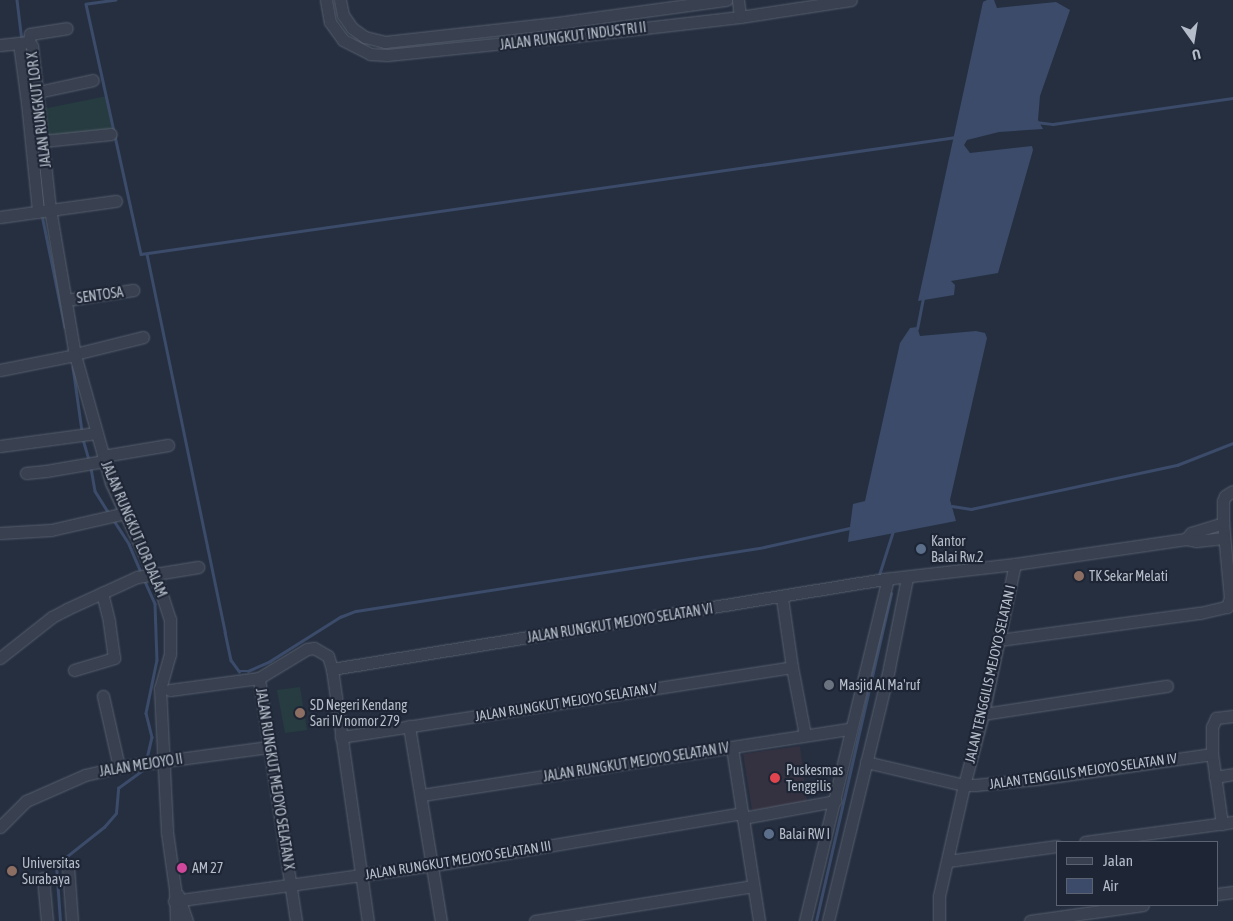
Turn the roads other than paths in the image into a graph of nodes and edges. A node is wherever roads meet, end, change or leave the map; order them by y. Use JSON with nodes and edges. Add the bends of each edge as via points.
{"nodes":[{"id":1,"x":326,"y":0,"type":"edge"},
{"id":2,"x":340,"y":0,"type":"edge"},
{"id":3,"x":726,"y":0,"type":"edge"},
{"id":4,"x":738,"y":0,"type":"edge"},
{"id":5,"x":851,"y":0,"type":"edge"},
{"id":6,"x":740,"y":16,"type":"junction"},
{"id":7,"x":67,"y":28,"type":"dead end"},
{"id":8,"x":23,"y":42,"type":"junction"},
{"id":9,"x":0,"y":45,"type":"edge"},
{"id":10,"x":92,"y":80,"type":"dead end"},
{"id":11,"x":38,"y":92,"type":"junction"},
{"id":12,"x":111,"y":134,"type":"dead end"},
{"id":13,"x":43,"y":141,"type":"junction"},
{"id":14,"x":116,"y":201,"type":"dead end"},
{"id":15,"x":43,"y":210,"type":"junction"},
{"id":16,"x":0,"y":217,"type":"edge"},
{"id":17,"x":133,"y":290,"type":"dead end"},
{"id":18,"x":66,"y":300,"type":"junction"},
{"id":19,"x":143,"y":337,"type":"dead end"},
{"id":20,"x":72,"y":355,"type":"junction"},
{"id":21,"x":0,"y":370,"type":"edge"},
{"id":22,"x":87,"y":435,"type":"junction"},
{"id":23,"x":168,"y":445,"type":"dead end"},
{"id":24,"x":0,"y":446,"type":"edge"},
{"id":25,"x":98,"y":461,"type":"junction"},
{"id":26,"x":26,"y":473,"type":"dead end"},
{"id":27,"x":1233,"y":491,"type":"edge"},
{"id":28,"x":126,"y":513,"type":"junction"},
{"id":29,"x":1223,"y":523,"type":"junction"},
{"id":30,"x":0,"y":533,"type":"edge"},
{"id":31,"x":1186,"y":538,"type":"junction"},
{"id":32,"x":1224,"y":538,"type":"junction"},
{"id":33,"x":1015,"y":564,"type":"junction"},
{"id":34,"x":198,"y":567,"type":"dead end"},
{"id":35,"x":146,"y":575,"type":"junction"},
{"id":36,"x":907,"y":578,"type":"junction"},
{"id":37,"x":888,"y":579,"type":"junction"},
{"id":38,"x":102,"y":593,"type":"junction"},
{"id":39,"x":782,"y":598,"type":"junction"},
{"id":40,"x":1232,"y":602,"type":"edge"},
{"id":41,"x":999,"y":640,"type":"junction"},
{"id":42,"x":0,"y":656,"type":"edge"},
{"id":43,"x":792,"y":667,"type":"junction"},
{"id":44,"x":332,"y":669,"type":"junction"},
{"id":45,"x":74,"y":670,"type":"dead end"},
{"id":46,"x":259,"y":678,"type":"junction"},
{"id":47,"x":1167,"y":686,"type":"dead end"},
{"id":48,"x":170,"y":690,"type":"dead end"},
{"id":49,"x":103,"y":696,"type":"dead end"},
{"id":50,"x":983,"y":714,"type":"junction"},
{"id":51,"x":1233,"y":716,"type":"edge"},
{"id":52,"x":409,"y":726,"type":"junction"},
{"id":53,"x":850,"y":729,"type":"junction"},
{"id":54,"x":805,"y":734,"type":"junction"},
{"id":55,"x":341,"y":737,"type":"junction"},
{"id":56,"x":269,"y":747,"type":"junction"},
{"id":57,"x":732,"y":748,"type":"junction"},
{"id":58,"x":1212,"y":754,"type":"junction"},
{"id":59,"x":164,"y":762,"type":"junction"},
{"id":60,"x":866,"y":762,"type":"junction"},
{"id":61,"x":119,"y":767,"type":"junction"},
{"id":62,"x":1233,"y":774,"type":"edge"},
{"id":63,"x":1215,"y":777,"type":"junction"},
{"id":64,"x":964,"y":784,"type":"junction"},
{"id":65,"x":422,"y":795,"type":"junction"},
{"id":66,"x":841,"y":812,"type":"junction"},
{"id":67,"x":742,"y":816,"type":"junction"},
{"id":68,"x":1228,"y":823,"type":"edge"},
{"id":69,"x":0,"y":827,"type":"edge"},
{"id":70,"x":1093,"y":841,"type":"edge"},
{"id":71,"x":1056,"y":846,"type":"edge"},
{"id":72,"x":948,"y":861,"type":"junction"},
{"id":73,"x":433,"y":865,"type":"junction"},
{"id":74,"x":68,"y":867,"type":"dead end"},
{"id":75,"x":361,"y":876,"type":"junction"},
{"id":76,"x":43,"y":878,"type":"dead end"},
{"id":77,"x":291,"y":886,"type":"junction"},
{"id":78,"x":753,"y":886,"type":"junction"},
{"id":79,"x":1233,"y":892,"type":"edge"},
{"id":80,"x":1218,"y":894,"type":"edge"},
{"id":81,"x":177,"y":897,"type":"junction"},
{"id":82,"x":1136,"y":906,"type":"edge"},
{"id":83,"x":47,"y":921,"type":"edge"},
{"id":84,"x":72,"y":921,"type":"edge"},
{"id":85,"x":176,"y":921,"type":"edge"},
{"id":86,"x":187,"y":921,"type":"edge"},
{"id":87,"x":296,"y":921,"type":"edge"},
{"id":88,"x":368,"y":921,"type":"edge"},
{"id":89,"x":441,"y":921,"type":"edge"},
{"id":90,"x":535,"y":921,"type":"edge"},
{"id":91,"x":759,"y":921,"type":"edge"},
{"id":92,"x":805,"y":921,"type":"edge"},
{"id":93,"x":828,"y":921,"type":"edge"},
{"id":94,"x":939,"y":921,"type":"edge"},
{"id":95,"x":1030,"y":921,"type":"edge"}],
"edges":[{"from":1,"to":6,"type":"street","name":"JALAN RUNGKUT INDUSTRI II","via":[[330,22],[343,40],[370,54],[387,55]]},
{"from":2,"to":3,"type":"street","name":"JALAN RUNGKUT INDUSTRI II","via":[[343,15],[352,28],[373,40],[385,42],[557,24]]},
{"from":4,"to":6,"type":"street"},
{"from":5,"to":6,"type":"street","name":"JALAN RUNGKUT INDUSTRI II"},
{"from":7,"to":8,"type":"street","via":[[30,34]]},
{"from":8,"to":9,"type":"street","name":"JALAN RUNGKUT LOR X"},
{"from":8,"to":11,"type":"street","name":"JALAN RUNGKUT LOR X","via":[[32,46]]},
{"from":8,"to":15,"type":"street","via":[[27,102]]},
{"from":10,"to":11,"type":"street"},
{"from":11,"to":13,"type":"street","name":"JALAN RUNGKUT LOR X"},
{"from":12,"to":13,"type":"street"},
{"from":13,"to":15,"type":"street","name":"JALAN RUNGKUT LOR X"},
{"from":14,"to":15,"type":"street"},
{"from":15,"to":16,"type":"street"},
{"from":15,"to":18,"type":"street","name":"JALAN RUNGKUT LOR DALAM"},
{"from":17,"to":18,"type":"street","name":"SENTOSA"},
{"from":18,"to":20,"type":"street","name":"JALAN RUNGKUT LOR DALAM"},
{"from":19,"to":20,"type":"street"},
{"from":20,"to":21,"type":"street"},
{"from":20,"to":22,"type":"street","name":"JALAN RUNGKUT LOR DALAM"},
{"from":22,"to":24,"type":"street"},
{"from":22,"to":25,"type":"street","name":"JALAN RUNGKUT LOR DALAM"},
{"from":23,"to":25,"type":"street"},
{"from":25,"to":26,"type":"street"},
{"from":25,"to":28,"type":"street","name":"JALAN RUNGKUT LOR DALAM"},
{"from":27,"to":29,"type":"street","via":[[1224,498]]},
{"from":28,"to":30,"type":"street","via":[[51,530]]},
{"from":28,"to":35,"type":"street","name":"JALAN RUNGKUT LOR DALAM"},
{"from":29,"to":31,"type":"street","via":[[1191,533]]},
{"from":29,"to":32,"type":"street"},
{"from":31,"to":32,"type":"street","via":[[1196,541]]},
{"from":31,"to":33,"type":"street","name":"JALAN RUNGKUT MEJOYO SELATAN VI"},
{"from":32,"to":40,"type":"street"},
{"from":33,"to":36,"type":"street","name":"JALAN RUNGKUT MEJOYO SELATAN VI"},
{"from":33,"to":41,"type":"street","name":"JALAN TENGGILIS MEJOYO SELATAN I"},
{"from":34,"to":35,"type":"street"},
{"from":35,"to":38,"type":"street"},
{"from":35,"to":59,"type":"street","name":"JALAN RUNGKUT LOR DALAM","via":[[166,603],[172,636],[160,688]]},
{"from":36,"to":37,"type":"street","name":"JALAN RUNGKUT MEJOYO SELATAN VI"},
{"from":36,"to":60,"type":"street"},
{"from":37,"to":39,"type":"street","name":"JALAN RUNGKUT MEJOYO SELATAN VI"},
{"from":37,"to":53,"type":"street"},
{"from":38,"to":42,"type":"street","via":[[52,617]]},
{"from":38,"to":45,"type":"street","via":[[114,658]]},
{"from":39,"to":43,"type":"street"},
{"from":39,"to":44,"type":"street","name":"JALAN RUNGKUT MEJOYO SELATAN VI"},
{"from":40,"to":41,"type":"street","via":[[1226,608],[1167,618]]},
{"from":41,"to":50,"type":"street","name":"JALAN TENGGILIS MEJOYO SELATAN I"},
{"from":43,"to":52,"type":"street","name":"JALAN RUNGKUT MEJOYO SELATAN V"},
{"from":43,"to":54,"type":"street"},
{"from":44,"to":46,"type":"street","name":"JALAN RUNGKUT MEJOYO SELATAN X","via":[[328,656],[311,648]]},
{"from":44,"to":55,"type":"street","name":"JALAN RUNGKUT MEJOYO SELATAN X"},
{"from":46,"to":48,"type":"street"},
{"from":46,"to":56,"type":"street","name":"JALAN RUNGKUT MEJOYO SELATAN X"},
{"from":47,"to":50,"type":"street"},
{"from":49,"to":61,"type":"street"},
{"from":50,"to":64,"type":"street","name":"JALAN TENGGILIS MEJOYO SELATAN I"},
{"from":51,"to":58,"type":"street","via":[[1216,718],[1212,722]]},
{"from":52,"to":55,"type":"street","name":"JALAN RUNGKUT MEJOYO SELATAN V"},
{"from":52,"to":65,"type":"street"},
{"from":53,"to":54,"type":"street","name":"JALAN RUNGKUT MEJOYO SELATAN IV"},
{"from":53,"to":66,"type":"street"},
{"from":54,"to":57,"type":"street","name":"JALAN RUNGKUT MEJOYO SELATAN IV"},
{"from":55,"to":75,"type":"street","name":"JALAN RUNGKUT MEJOYO SELATAN X"},
{"from":56,"to":59,"type":"street","name":"JALAN MEJOYO II"},
{"from":56,"to":77,"type":"street","name":"JALAN RUNGKUT MEJOYO SELATAN X"},
{"from":57,"to":65,"type":"street","name":"JALAN RUNGKUT MEJOYO SELATAN IV"},
{"from":57,"to":67,"type":"street"},
{"from":58,"to":63,"type":"street"},
{"from":58,"to":64,"type":"street","name":"JALAN TENGGILIS MEJOYO SELATAN IV","via":[[1037,779]]},
{"from":59,"to":61,"type":"street","name":"JALAN MEJOYO II"},
{"from":59,"to":81,"type":"street","name":"JALAN RUNGKUT LOR DALAM","via":[[167,832]]},
{"from":60,"to":64,"type":"street","name":"JALAN TENGGILIS MEJOYO SELATAN IV"},
{"from":60,"to":66,"type":"street"},
{"from":61,"to":69,"type":"street","name":"JALAN MEJOYO II","via":[[85,775],[26,801]]},
{"from":62,"to":63,"type":"street"},
{"from":63,"to":68,"type":"street"},
{"from":64,"to":72,"type":"street","name":"JALAN TENGGILIS MEJOYO SELATAN I"},
{"from":65,"to":73,"type":"street"},
{"from":66,"to":67,"type":"street","name":"JALAN RUNGKUT MEJOYO SELATAN III"},
{"from":66,"to":92,"type":"street"},
{"from":66,"to":93,"type":"street"},
{"from":67,"to":73,"type":"street","name":"JALAN RUNGKUT MEJOYO SELATAN III"},
{"from":67,"to":78,"type":"street"},
{"from":68,"to":70,"type":"street"},
{"from":71,"to":72,"type":"street"},
{"from":72,"to":94,"type":"street","name":"JALAN TENGGILIS MEJOYO SELATAN I","via":[[939,896]]},
{"from":73,"to":75,"type":"street","name":"JALAN RUNGKUT MEJOYO SELATAN III"},
{"from":73,"to":89,"type":"street"},
{"from":74,"to":84,"type":"street"},
{"from":75,"to":77,"type":"street","name":"JALAN RUNGKUT MEJOYO SELATAN III"},
{"from":75,"to":88,"type":"street","name":"JALAN RUNGKUT MEJOYO SELATAN X"},
{"from":76,"to":83,"type":"street"},
{"from":77,"to":81,"type":"street","name":"JALAN RUNGKUT MEJOYO SELATAN III"},
{"from":77,"to":87,"type":"street","name":"JALAN RUNGKUT MEJOYO SELATAN X"},
{"from":78,"to":90,"type":"street"},
{"from":78,"to":91,"type":"street"},
{"from":79,"to":80,"type":"street"},
{"from":81,"to":85,"type":"street"},
{"from":81,"to":86,"type":"street"},
{"from":82,"to":95,"type":"street"}]}
